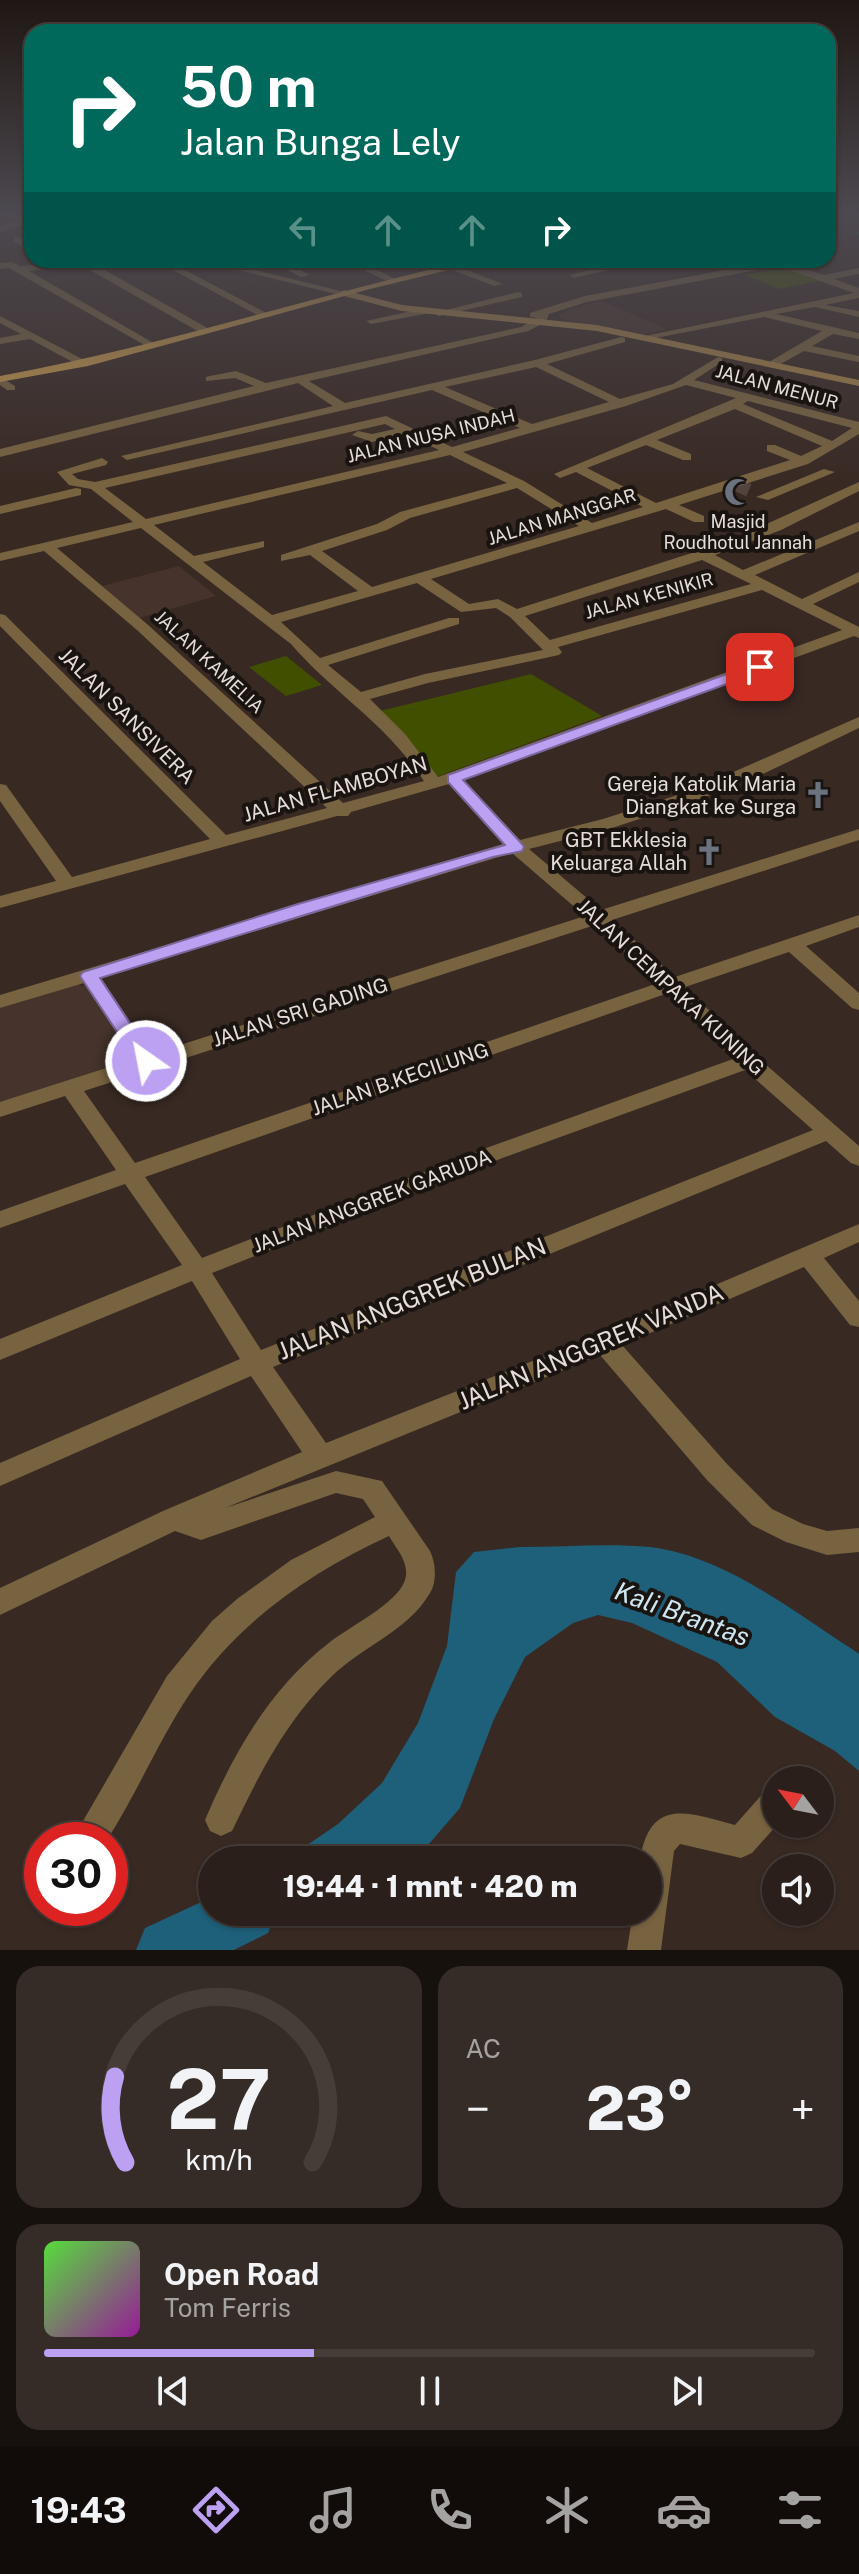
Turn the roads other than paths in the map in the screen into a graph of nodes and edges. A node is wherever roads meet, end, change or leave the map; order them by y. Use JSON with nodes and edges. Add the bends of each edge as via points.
{"nodes":[{"id":1,"x":74,"y":302,"type":"edge"},
{"id":2,"x":153,"y":302,"type":"edge"},
{"id":3,"x":240,"y":302,"type":"edge"},
{"id":4,"x":310,"y":302,"type":"edge"},
{"id":5,"x":386,"y":302,"type":"edge"},
{"id":6,"x":487,"y":302,"type":"edge"},
{"id":7,"x":578,"y":302,"type":"edge"},
{"id":8,"x":820,"y":302,"type":"edge"},
{"id":9,"x":807,"y":305,"type":"junction"},
{"id":10,"x":426,"y":311,"type":"junction"},
{"id":11,"x":439,"y":313,"type":"junction"},
{"id":12,"x":763,"y":314,"type":"junction"},
{"id":13,"x":859,"y":314,"type":"edge"},
{"id":14,"x":267,"y":316,"type":"junction"},
{"id":15,"x":0,"y":319,"type":"edge"},
{"id":16,"x":541,"y":319,"type":"junction"},
{"id":17,"x":371,"y":321,"type":"dead end"},
{"id":18,"x":830,"y":331,"type":"junction"},
{"id":19,"x":207,"y":332,"type":"junction"},
{"id":20,"x":31,"y":336,"type":"junction"},
{"id":21,"x":859,"y":336,"type":"edge"},
{"id":22,"x":645,"y":337,"type":"junction"},
{"id":23,"x":621,"y":340,"type":"junction"},
{"id":24,"x":0,"y":341,"type":"edge"},
{"id":25,"x":152,"y":345,"type":"junction"},
{"id":26,"x":675,"y":347,"type":"junction"},
{"id":27,"x":803,"y":347,"type":"junction"},
{"id":28,"x":859,"y":359,"type":"edge"},
{"id":29,"x":718,"y":360,"type":"junction"},
{"id":30,"x":537,"y":363,"type":"junction"},
{"id":31,"x":84,"y":364,"type":"junction"},
{"id":32,"x":773,"y":364,"type":"junction"},
{"id":33,"x":210,"y":379,"type":"dead end"},
{"id":34,"x":299,"y":379,"type":"junction"},
{"id":35,"x":4,"y":382,"type":"edge"},
{"id":36,"x":686,"y":382,"type":"junction"},
{"id":37,"x":859,"y":383,"type":"edge"},
{"id":38,"x":432,"y":386,"type":"junction"},
{"id":39,"x":265,"y":387,"type":"junction"},
{"id":40,"x":859,"y":392,"type":"edge"},
{"id":41,"x":747,"y":396,"type":"junction"},
{"id":42,"x":359,"y":403,"type":"junction"},
{"id":43,"x":622,"y":404,"type":"junction"},
{"id":44,"x":735,"y":405,"type":"junction"},
{"id":45,"x":343,"y":407,"type":"junction"},
{"id":46,"x":386,"y":420,"type":"junction"},
{"id":47,"x":837,"y":421,"type":"junction"},
{"id":48,"x":859,"y":428,"type":"edge"},
{"id":49,"x":409,"y":429,"type":"junction"},
{"id":50,"x":533,"y":429,"type":"junction"},
{"id":51,"x":358,"y":435,"type":"dead end"},
{"id":52,"x":802,"y":435,"type":"junction"},
{"id":53,"x":643,"y":439,"type":"junction"},
{"id":54,"x":834,"y":446,"type":"junction"},
{"id":55,"x":771,"y":448,"type":"dead end"},
{"id":56,"x":453,"y":451,"type":"junction"},
{"id":57,"x":0,"y":453,"type":"edge"},
{"id":58,"x":127,"y":456,"type":"dead end"},
{"id":59,"x":687,"y":457,"type":"dead end"},
{"id":60,"x":800,"y":459,"type":"junction"},
{"id":61,"x":102,"y":462,"type":"dead end"},
{"id":62,"x":576,"y":467,"type":"junction"},
{"id":63,"x":560,"y":474,"type":"dead end"},
{"id":64,"x":803,"y":482,"type":"junction"},
{"id":65,"x":519,"y":484,"type":"junction"},
{"id":66,"x":95,"y":486,"type":"junction"},
{"id":67,"x":859,"y":486,"type":"edge"},
{"id":68,"x":76,"y":492,"type":"dead end"},
{"id":69,"x":843,"y":495,"type":"junction"},
{"id":70,"x":859,"y":502,"type":"edge"},
{"id":71,"x":777,"y":503,"type":"dead end"},
{"id":72,"x":661,"y":506,"type":"junction"},
{"id":73,"x":792,"y":509,"type":"dead end"},
{"id":74,"x":0,"y":510,"type":"edge"},
{"id":75,"x":806,"y":515,"type":"junction"},
{"id":76,"x":699,"y":519,"type":"dead end"},
{"id":77,"x":143,"y":522,"type":"junction"},
{"id":78,"x":859,"y":526,"type":"edge"},
{"id":79,"x":592,"y":535,"type":"junction"},
{"id":80,"x":259,"y":544,"type":"dead end"},
{"id":81,"x":46,"y":546,"type":"junction"},
{"id":82,"x":312,"y":550,"type":"junction"},
{"id":83,"x":703,"y":555,"type":"junction"},
{"id":84,"x":0,"y":557,"type":"edge"},
{"id":85,"x":286,"y":558,"type":"dead end"},
{"id":86,"x":190,"y":561,"type":"junction"},
{"id":87,"x":743,"y":575,"type":"junction"},
{"id":88,"x":859,"y":576,"type":"edge"},
{"id":89,"x":419,"y":578,"type":"junction"},
{"id":90,"x":761,"y":586,"type":"junction"},
{"id":91,"x":370,"y":593,"type":"junction"},
{"id":92,"x":801,"y":605,"type":"junction"},
{"id":93,"x":515,"y":614,"type":"junction"},
{"id":94,"x":0,"y":618,"type":"edge"},
{"id":95,"x":268,"y":621,"type":"junction"},
{"id":96,"x":454,"y":621,"type":"dead end"},
{"id":97,"x":855,"y":628,"type":"edge"},
{"id":98,"x":548,"y":645,"type":"junction"},
{"id":99,"x":315,"y":664,"type":"junction"},
{"id":100,"x":357,"y":698,"type":"junction"},
{"id":101,"x":859,"y":722,"type":"edge"},
{"id":102,"x":444,"y":781,"type":"junction"},
{"id":103,"x":0,"y":789,"type":"edge"},
{"id":104,"x":342,"y":812,"type":"junction"},
{"id":105,"x":859,"y":834,"type":"edge"},
{"id":106,"x":224,"y":843,"type":"junction"},
{"id":107,"x":516,"y":847,"type":"junction"},
{"id":108,"x":68,"y":884,"type":"junction"},
{"id":109,"x":0,"y":902,"type":"edge"},
{"id":110,"x":600,"y":917,"type":"junction"},
{"id":111,"x":859,"y":921,"type":"edge"},
{"id":112,"x":793,"y":945,"type":"junction"},
{"id":113,"x":90,"y":976,"type":"junction"},
{"id":114,"x":671,"y":987,"type":"junction"},
{"id":115,"x":0,"y":1002,"type":"edge"},
{"id":116,"x":859,"y":1004,"type":"edge"},
{"id":117,"x":146,"y":1061,"type":"junction"},
{"id":118,"x":748,"y":1061,"type":"junction"},
{"id":119,"x":70,"y":1087,"type":"junction"},
{"id":120,"x":0,"y":1110,"type":"edge"},
{"id":121,"x":828,"y":1132,"type":"junction"},
{"id":122,"x":859,"y":1158,"type":"edge"},
{"id":123,"x":129,"y":1172,"type":"junction"},
{"id":124,"x":0,"y":1220,"type":"edge"},
{"id":125,"x":859,"y":1232,"type":"edge"},
{"id":126,"x":808,"y":1255,"type":"junction"},
{"id":127,"x":197,"y":1269,"type":"junction"},
{"id":128,"x":859,"y":1318,"type":"edge"},
{"id":129,"x":606,"y":1344,"type":"junction"},
{"id":130,"x":0,"y":1350,"type":"edge"},
{"id":131,"x":256,"y":1363,"type":"junction"},
{"id":132,"x":320,"y":1456,"type":"junction"},
{"id":133,"x":0,"y":1475,"type":"edge"},
{"id":134,"x":173,"y":1519,"type":"junction"},
{"id":135,"x":394,"y":1521,"type":"junction"},
{"id":136,"x":859,"y":1540,"type":"edge"},
{"id":137,"x":0,"y":1602,"type":"edge"},
{"id":138,"x":762,"y":1818,"type":"edge"},
{"id":139,"x":221,"y":1820,"type":"dead end"},
{"id":140,"x":99,"y":1822,"type":"edge"},
{"id":141,"x":644,"y":1950,"type":"edge"}],
"edges":[{"from":1,"to":25,"type":"street"},
{"from":2,"to":19,"type":"street"},
{"from":3,"to":14,"type":"street"},
{"from":4,"to":14,"type":"main road"},
{"from":5,"to":10,"type":"main road"},
{"from":6,"to":11,"type":"street"},
{"from":7,"to":16,"type":"street"},
{"from":8,"to":9,"type":"street"},
{"from":9,"to":12,"type":"street"},
{"from":9,"to":13,"type":"street"},
{"from":10,"to":11,"type":"main road"},
{"from":10,"to":17,"type":"street"},
{"from":11,"to":16,"type":"main road"},
{"from":12,"to":18,"type":"street"},
{"from":12,"to":22,"type":"street"},
{"from":14,"to":19,"type":"main road"},
{"from":15,"to":20,"type":"street"},
{"from":16,"to":22,"type":"main road"},
{"from":16,"to":23,"type":"main road"},
{"from":16,"to":34,"type":"street"},
{"from":18,"to":21,"type":"street"},
{"from":18,"to":27,"type":"street"},
{"from":19,"to":25,"type":"main road"},
{"from":20,"to":24,"type":"street"},
{"from":20,"to":31,"type":"street"},
{"from":22,"to":26,"type":"main road"},
{"from":23,"to":26,"type":"main road"},
{"from":23,"to":30,"type":"street"},
{"from":25,"to":31,"type":"main road"},
{"from":26,"to":29,"type":"main road"},
{"from":26,"to":32,"type":"main road"},
{"from":27,"to":28,"type":"street"},
{"from":27,"to":32,"type":"street"},
{"from":29,"to":36,"type":"street","name":"JALAN NUSA INDAH"},
{"from":29,"to":40,"type":"main road"},
{"from":30,"to":38,"type":"street"},
{"from":30,"to":43,"type":"street"},
{"from":31,"to":35,"type":"main road"},
{"from":32,"to":37,"type":"main road"},
{"from":33,"to":39,"type":"street","via":[[236,374]]},
{"from":34,"to":39,"type":"street"},
{"from":34,"to":45,"type":"street"},
{"from":36,"to":41,"type":"street","name":"JALAN MENUR"},
{"from":36,"to":43,"type":"street","name":"JALAN NUSA INDAH"},
{"from":38,"to":42,"type":"street"},
{"from":38,"to":50,"type":"street"},
{"from":39,"to":57,"type":"street"},
{"from":41,"to":44,"type":"street"},
{"from":41,"to":47,"type":"street","name":"JALAN MENUR"},
{"from":42,"to":45,"type":"street"},
{"from":42,"to":46,"type":"street"},
{"from":43,"to":50,"type":"street","name":"JALAN NUSA INDAH"},
{"from":44,"to":52,"type":"street"},
{"from":44,"to":53,"type":"street"},
{"from":45,"to":58,"type":"street","via":[[140,448]]},
{"from":46,"to":49,"type":"street"},
{"from":46,"to":66,"type":"street"},
{"from":47,"to":48,"type":"street","name":"JALAN MENUR"},
{"from":47,"to":52,"type":"street"},
{"from":48,"to":54,"type":"street","name":"JALAN MANGGAR"},
{"from":49,"to":51,"type":"street","via":[[372,438]]},
{"from":49,"to":56,"type":"street"},
{"from":50,"to":56,"type":"street","name":"JALAN NUSA INDAH"},
{"from":52,"to":54,"type":"street"},
{"from":53,"to":59,"type":"street"},
{"from":53,"to":62,"type":"street"},
{"from":54,"to":60,"type":"street","name":"JALAN MANGGAR"},
{"from":55,"to":60,"type":"street"},
{"from":56,"to":65,"type":"street"},
{"from":56,"to":77,"type":"street","name":"JALAN NUSA INDAH"},
{"from":60,"to":64,"type":"street","via":[[829,472]]},
{"from":60,"to":72,"type":"street","name":"JALAN MANGGAR"},
{"from":61,"to":66,"type":"street","name":"JALAN CEMPAKA KUNING","via":[[63,472],[74,482]]},
{"from":62,"to":63,"type":"street"},
{"from":62,"to":72,"type":"street"},
{"from":64,"to":69,"type":"street"},
{"from":64,"to":71,"type":"street","via":[[759,495]]},
{"from":65,"to":79,"type":"street"},
{"from":65,"to":82,"type":"street","via":[[405,515]]},
{"from":66,"to":77,"type":"street","name":"JALAN CEMPAKA KUNING"},
{"from":67,"to":69,"type":"street"},
{"from":68,"to":74,"type":"street"},
{"from":69,"to":70,"type":"street"},
{"from":69,"to":75,"type":"street"},
{"from":72,"to":76,"type":"street"},
{"from":72,"to":79,"type":"street","name":"JALAN MANGGAR"},
{"from":73,"to":75,"type":"street"},
{"from":75,"to":83,"type":"street"},
{"from":77,"to":81,"type":"street","name":"JALAN NUSA INDAH"},
{"from":77,"to":86,"type":"street","name":"JALAN CEMPAKA KUNING"},
{"from":78,"to":87,"type":"street"},
{"from":79,"to":89,"type":"street","name":"JALAN MANGGAR","via":[[575,532]]},
{"from":80,"to":86,"type":"street"},
{"from":81,"to":84,"type":"street","name":"JALAN NUSA INDAH"},
{"from":81,"to":104,"type":"street","name":"JALAN KAMELIA"},
{"from":82,"to":85,"type":"street"},
{"from":82,"to":91,"type":"street"},
{"from":83,"to":87,"type":"street"},
{"from":83,"to":93,"type":"street"},
{"from":86,"to":95,"type":"street","name":"JALAN CEMPAKA KUNING"},
{"from":87,"to":90,"type":"street"},
{"from":88,"to":92,"type":"street"},
{"from":89,"to":91,"type":"street","name":"JALAN MANGGAR"},
{"from":89,"to":93,"type":"street","via":[[466,609],[498,603]]},
{"from":90,"to":92,"type":"street"},
{"from":90,"to":98,"type":"street","name":"JALAN KENIKIR"},
{"from":91,"to":95,"type":"street","name":"JALAN MANGGAR"},
{"from":92,"to":97,"type":"street"},
{"from":93,"to":98,"type":"street"},
{"from":94,"to":106,"type":"street","name":"JALAN SANSIVERA"},
{"from":95,"to":99,"type":"street","name":"JALAN CEMPAKA KUNING","via":[[296,641]]},
{"from":96,"to":99,"type":"street"},
{"from":97,"to":102,"type":"street","name":"JALAN FLAMBOYAN"},
{"from":98,"to":100,"type":"street","name":"JALAN KENIKIR","via":[[553,653]]},
{"from":99,"to":100,"type":"street","name":"JALAN CEMPAKA KUNING"},
{"from":100,"to":102,"type":"street","name":"JALAN CEMPAKA KUNING"},
{"from":101,"to":107,"type":"street","via":[[725,784]]},
{"from":102,"to":104,"type":"street","name":"JALAN FLAMBOYAN"},
{"from":102,"to":107,"type":"street","name":"JALAN CEMPAKA KUNING"},
{"from":103,"to":108,"type":"street"},
{"from":104,"to":106,"type":"street","name":"JALAN FLAMBOYAN"},
{"from":105,"to":110,"type":"street","name":"JALAN SRI GADING"},
{"from":106,"to":108,"type":"street","name":"JALAN FLAMBOYAN"},
{"from":107,"to":110,"type":"street","name":"JALAN CEMPAKA KUNING"},
{"from":107,"to":113,"type":"street"},
{"from":108,"to":109,"type":"street","name":"JALAN FLAMBOYAN"},
{"from":110,"to":114,"type":"street","name":"JALAN CEMPAKA KUNING"},
{"from":110,"to":117,"type":"street","name":"JALAN SRI GADING"},
{"from":111,"to":112,"type":"street","name":"JALAN B.KECILUNG"},
{"from":112,"to":114,"type":"street","name":"JALAN B.KECILUNG"},
{"from":112,"to":116,"type":"street"},
{"from":113,"to":115,"type":"street"},
{"from":113,"to":117,"type":"street"},
{"from":114,"to":118,"type":"street","name":"JALAN CEMPAKA KUNING"},
{"from":114,"to":123,"type":"street","name":"JALAN B.KECILUNG"},
{"from":117,"to":119,"type":"street","name":"JALAN SRI GADING"},
{"from":118,"to":121,"type":"street","name":"JALAN CEMPAKA KUNING"},
{"from":118,"to":127,"type":"street","name":"JALAN ANGGREK GARUDA"},
{"from":119,"to":120,"type":"street","name":"JALAN SRI GADING"},
{"from":119,"to":123,"type":"street"},
{"from":121,"to":122,"type":"street","name":"JALAN CEMPAKA KUNING"},
{"from":121,"to":131,"type":"street","name":"JALAN ANGGREK BULAN"},
{"from":123,"to":124,"type":"street","name":"JALAN B.KECILUNG"},
{"from":123,"to":127,"type":"street"},
{"from":125,"to":126,"type":"street","name":"JALAN ANGGREK VANDA"},
{"from":126,"to":128,"type":"street"},
{"from":126,"to":129,"type":"street","name":"JALAN ANGGREK VANDA"},
{"from":127,"to":130,"type":"street","name":"JALAN ANGGREK GARUDA"},
{"from":127,"to":131,"type":"street"},
{"from":129,"to":132,"type":"street","name":"JALAN ANGGREK VANDA"},
{"from":129,"to":136,"type":"street","via":[[762,1517],[827,1543]]},
{"from":131,"to":132,"type":"street"},
{"from":131,"to":133,"type":"street","name":"JALAN ANGGREK BULAN"},
{"from":132,"to":134,"type":"street","name":"JALAN ANGGREK VANDA"},
{"from":134,"to":135,"type":"street","via":[[201,1528],[336,1482],[372,1489]]},
{"from":134,"to":137,"type":"street","name":"JALAN ANGGREK VANDA"},
{"from":135,"to":139,"type":"street","via":[[420,1560],[419,1586],[403,1607],[323,1665],[292,1698],[255,1749]]},
{"from":135,"to":140,"type":"street","via":[[329,1549],[265,1592],[213,1639],[179,1685]]},
{"from":138,"to":141,"type":"street","via":[[741,1842],[683,1827],[666,1836],[659,1844]]}]}
